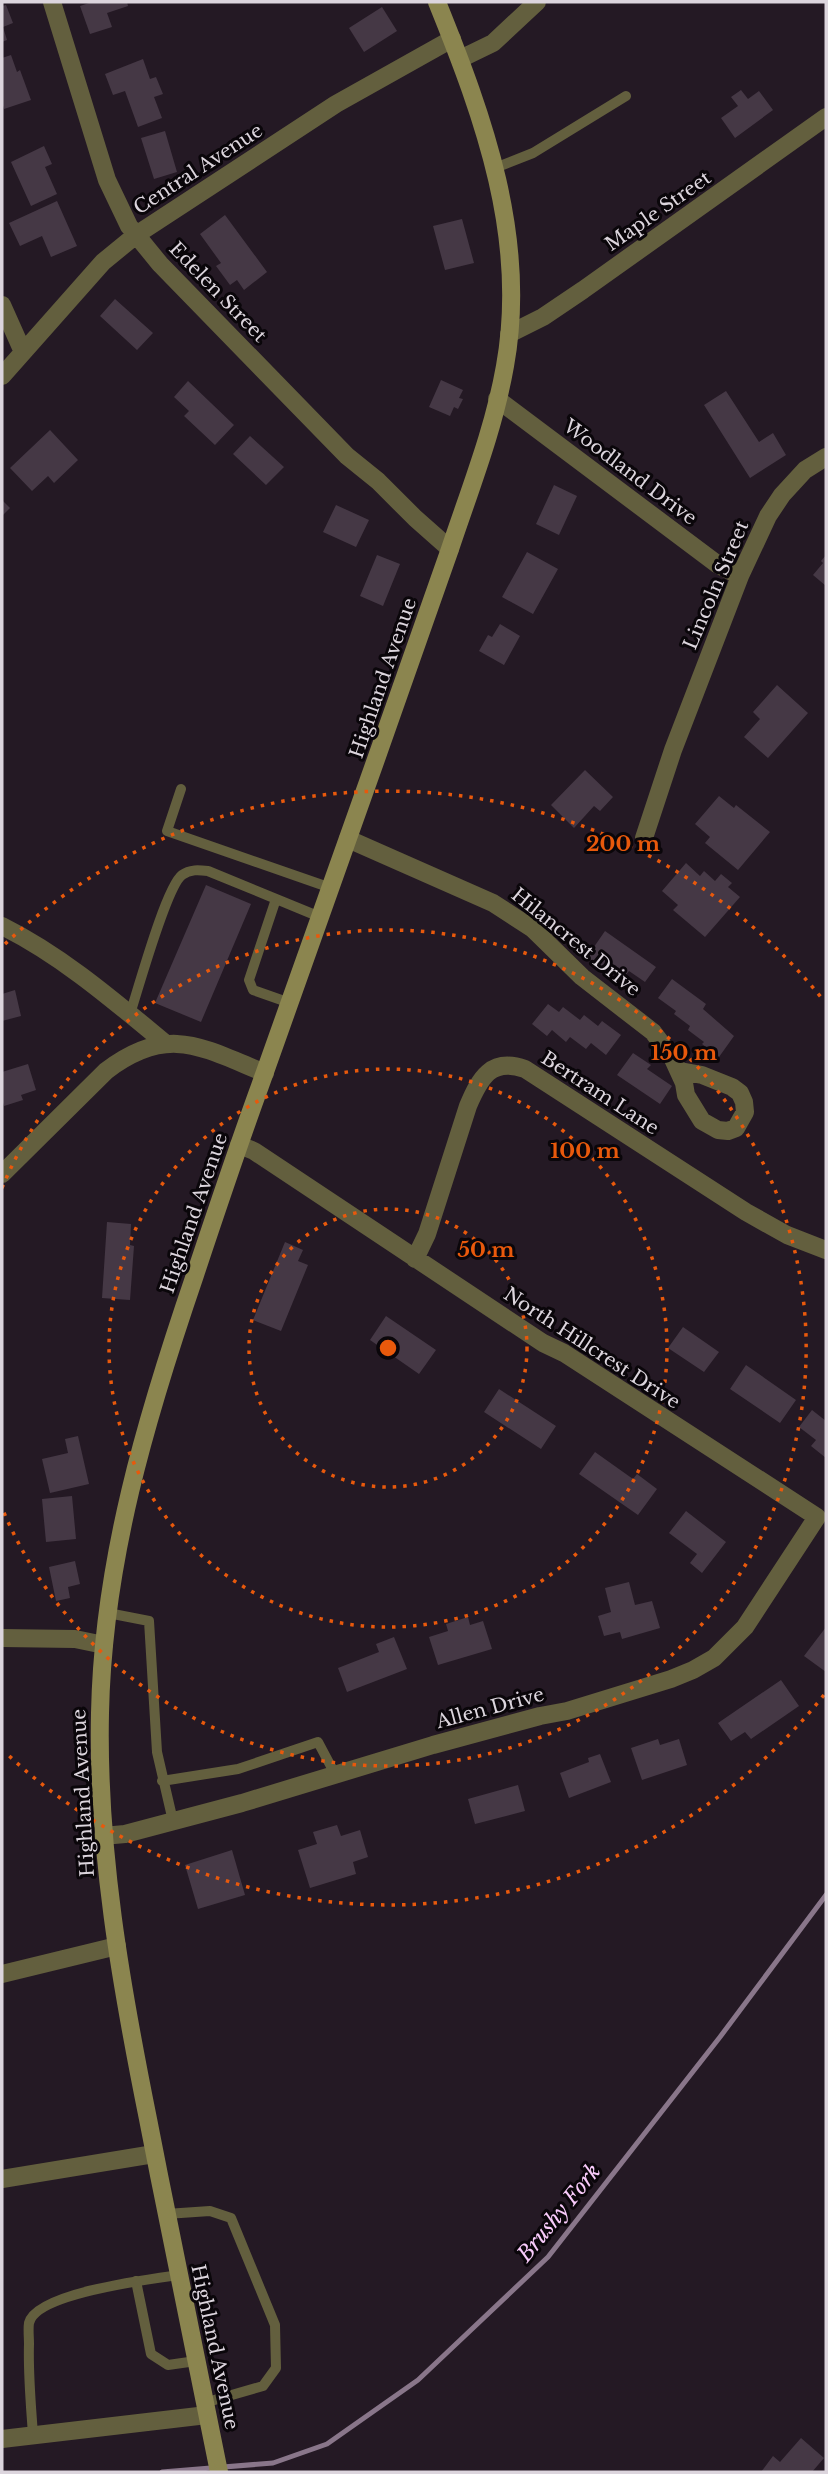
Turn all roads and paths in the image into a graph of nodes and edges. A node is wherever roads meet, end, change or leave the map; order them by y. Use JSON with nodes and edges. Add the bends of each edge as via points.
{"nodes":[{"id":1,"x":51,"y":2,"type":"edge"},
{"id":2,"x":437,"y":2,"type":"edge"},
{"id":3,"x":537,"y":2,"type":"edge"},
{"id":4,"x":452,"y":39,"type":"junction"},
{"id":5,"x":460,"y":59,"type":"junction"},
{"id":6,"x":626,"y":96,"type":"dead end"},
{"id":7,"x":826,"y":117,"type":"edge"},
{"id":8,"x":495,"y":168,"type":"junction"},
{"id":9,"x":136,"y":235,"type":"junction"},
{"id":10,"x":2,"y":305,"type":"edge"},
{"id":11,"x":509,"y":334,"type":"junction"},
{"id":12,"x":23,"y":352,"type":"junction"},
{"id":13,"x":2,"y":376,"type":"edge"},
{"id":14,"x":498,"y":400,"type":"junction"},
{"id":15,"x":826,"y":457,"type":"edge"},
{"id":16,"x":450,"y":549,"type":"junction"},
{"id":17,"x":740,"y":576,"type":"junction"},
{"id":18,"x":181,"y":789,"type":"dead end"},
{"id":19,"x":644,"y":838,"type":"dead end"},
{"id":20,"x":348,"y":839,"type":"junction"},
{"id":21,"x":331,"y":888,"type":"junction"},
{"id":22,"x":276,"y":899,"type":"junction"},
{"id":23,"x":320,"y":917,"type":"junction"},
{"id":24,"x":2,"y":926,"type":"edge"},
{"id":25,"x":290,"y":1003,"type":"junction"},
{"id":26,"x":130,"y":1014,"type":"junction"},
{"id":27,"x":165,"y":1043,"type":"junction"},
{"id":28,"x":680,"y":1071,"type":"dead end"},
{"id":29,"x":265,"y":1073,"type":"junction"},
{"id":30,"x":239,"y":1145,"type":"junction"},
{"id":31,"x":2,"y":1174,"type":"edge"},
{"id":32,"x":826,"y":1250,"type":"edge"},
{"id":33,"x":415,"y":1259,"type":"junction"},
{"id":34,"x":817,"y":1517,"type":"joint"},
{"id":35,"x":108,"y":1613,"type":"junction"},
{"id":36,"x":2,"y":1638,"type":"edge"},
{"id":37,"x":104,"y":1645,"type":"junction"},
{"id":38,"x":335,"y":1774,"type":"junction"},
{"id":39,"x":162,"y":1781,"type":"junction"},
{"id":40,"x":173,"y":1821,"type":"junction"},
{"id":41,"x":103,"y":1836,"type":"junction"},
{"id":42,"x":117,"y":1946,"type":"junction"},
{"id":43,"x":2,"y":1974,"type":"edge"},
{"id":44,"x":154,"y":2154,"type":"junction"},
{"id":45,"x":2,"y":2179,"type":"edge"},
{"id":46,"x":166,"y":2214,"type":"junction"},
{"id":47,"x":179,"y":2275,"type":"junction"},
{"id":48,"x":136,"y":2281,"type":"junction"},
{"id":49,"x":196,"y":2361,"type":"junction"},
{"id":50,"x":206,"y":2409,"type":"junction"},
{"id":51,"x":33,"y":2435,"type":"junction"},
{"id":52,"x":2,"y":2439,"type":"edge"},
{"id":53,"x":219,"y":2472,"type":"edge"}],
"edges":[{"from":1,"to":9,"type":"street","name":"Edelen Street","via":[[107,180]]},
{"from":2,"to":4,"type":"main road","name":"Highland Avenue"},
{"from":3,"to":5,"type":"street","via":[[494,43]]},
{"from":4,"to":5,"type":"main road","name":"Highland Avenue"},
{"from":4,"to":9,"type":"street","name":"Central Avenue","via":[[336,104]]},
{"from":5,"to":8,"type":"main road","name":"Highland Avenue"},
{"from":6,"to":8,"type":"lane","via":[[533,153]]},
{"from":7,"to":11,"type":"street","name":"Maple Street","via":[[583,290]]},
{"from":8,"to":11,"type":"main road","name":"Highland Avenue","via":[[511,257]]},
{"from":9,"to":12,"type":"street","name":"Central Avenue","via":[[103,262]]},
{"from":9,"to":16,"type":"street","name":"Edelen Street","via":[[347,456]]},
{"from":10,"to":12,"type":"street"},
{"from":11,"to":14,"type":"main road","name":"Highland Avenue"},
{"from":12,"to":13,"type":"street","name":"Central Avenue"},
{"from":14,"to":16,"type":"main road","name":"Highland Avenue"},
{"from":14,"to":17,"type":"street","name":"Woodland Drive","via":[[717,564]]},
{"from":15,"to":17,"type":"street","name":"Lincoln Street","via":[[805,470],[782,495]]},
{"from":16,"to":20,"type":"main road","name":"Highland Avenue"},
{"from":17,"to":19,"type":"street","name":"Lincoln Street"},
{"from":18,"to":21,"type":"lane","via":[[167,831]]},
{"from":20,"to":21,"type":"main road","name":"Highland Avenue"},
{"from":20,"to":28,"type":"street","name":"Hilancrest Drive","via":[[508,911],[640,1020]]},
{"from":21,"to":23,"type":"main road","name":"Highland Avenue"},
{"from":22,"to":23,"type":"lane"},
{"from":22,"to":25,"type":"lane","via":[[249,980],[253,990]]},
{"from":22,"to":26,"type":"lane","via":[[208,871],[195,869],[181,875],[168,900]]},
{"from":23,"to":25,"type":"main road","name":"Highland Avenue"},
{"from":24,"to":26,"type":"street","via":[[70,967]]},
{"from":25,"to":29,"type":"main road","name":"Highland Avenue"},
{"from":26,"to":27,"type":"street"},
{"from":27,"to":29,"type":"street","via":[[185,1043]]},
{"from":27,"to":31,"type":"street","via":[[125,1056],[106,1071]]},
{"from":29,"to":30,"type":"main road","name":"Highland Avenue"},
{"from":30,"to":33,"type":"street","name":"North Hillcrest Drive"},
{"from":30,"to":35,"type":"main road","name":"Highland Avenue","via":[[147,1420],[124,1513]]},
{"from":32,"to":33,"type":"street","name":"Bertram Lane","via":[[787,1236],[746,1212],[525,1069],[503,1065],[484,1075],[476,1088]]},
{"from":33,"to":34,"type":"street","name":"North Hillcrest Drive"},
{"from":34,"to":38,"type":"street","name":"Allen Drive","via":[[745,1627],[714,1658],[692,1670],[567,1711]]},
{"from":35,"to":37,"type":"main road","name":"Highland Avenue"},
{"from":35,"to":39,"type":"lane","via":[[149,1621]]},
{"from":36,"to":37,"type":"street","via":[[75,1639]]},
{"from":37,"to":41,"type":"main road","name":"Highland Avenue","via":[[99,1758]]},
{"from":38,"to":39,"type":"lane","via":[[318,1742],[238,1769]]},
{"from":38,"to":40,"type":"street","name":"Allen Drive"},
{"from":39,"to":40,"type":"lane"},
{"from":40,"to":41,"type":"street","name":"Allen Drive"},
{"from":41,"to":42,"type":"main road","name":"Highland Avenue"},
{"from":42,"to":43,"type":"street"},
{"from":42,"to":44,"type":"main road","name":"Highland Avenue"},
{"from":44,"to":45,"type":"street"},
{"from":44,"to":46,"type":"main road","name":"Highland Avenue"},
{"from":46,"to":47,"type":"main road","name":"Highland Avenue"},
{"from":46,"to":50,"type":"lane","via":[[210,2211],[231,2218],[275,2325],[276,2368],[263,2386]]},
{"from":47,"to":48,"type":"lane"},
{"from":47,"to":49,"type":"main road","name":"Highland Avenue"},
{"from":48,"to":49,"type":"lane","via":[[151,2354],[168,2365]]},
{"from":48,"to":51,"type":"lane","via":[[61,2300],[29,2321]]},
{"from":49,"to":50,"type":"main road","name":"Highland Avenue"},
{"from":50,"to":51,"type":"street"},
{"from":50,"to":53,"type":"main road","name":"Highland Avenue"},
{"from":51,"to":52,"type":"street"}]}
